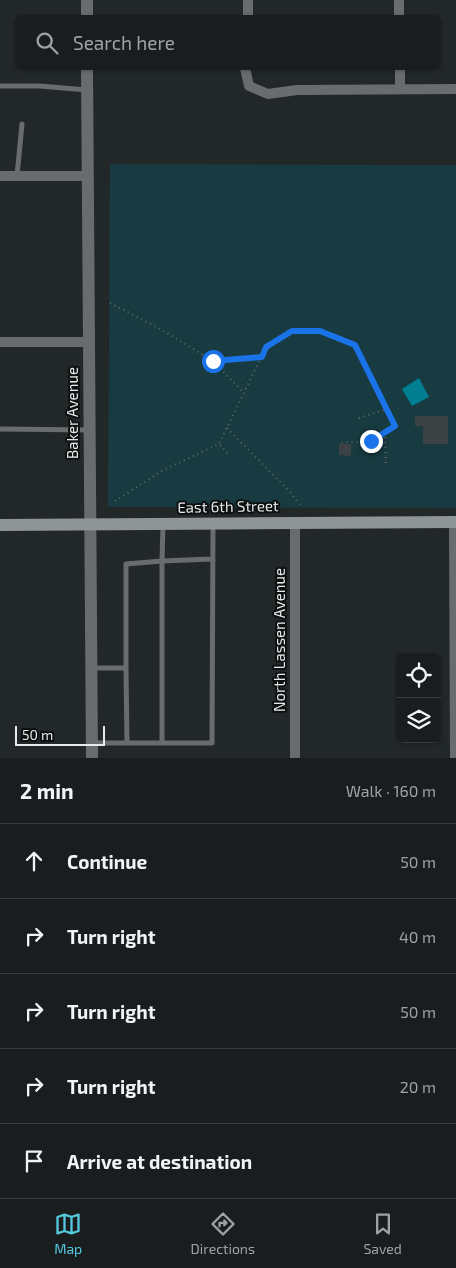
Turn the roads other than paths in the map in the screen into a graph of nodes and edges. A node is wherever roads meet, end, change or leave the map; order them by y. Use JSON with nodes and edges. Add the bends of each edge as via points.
{"nodes":[{"id":1,"x":87,"y":0,"type":"edge"},
{"id":2,"x":248,"y":0,"type":"edge"},
{"id":3,"x":399,"y":0,"type":"edge"},
{"id":4,"x":87,"y":15,"type":"edge"},
{"id":5,"x":248,"y":15,"type":"edge"},
{"id":6,"x":399,"y":15,"type":"edge"},
{"id":7,"x":87,"y":70,"type":"edge"},
{"id":8,"x":246,"y":70,"type":"edge"},
{"id":9,"x":400,"y":70,"type":"edge"},
{"id":10,"x":0,"y":86,"type":"edge"},
{"id":11,"x":400,"y":89,"type":"junction"},
{"id":12,"x":456,"y":89,"type":"edge"},
{"id":13,"x":87,"y":90,"type":"junction"},
{"id":14,"x":22,"y":124,"type":"dead end"},
{"id":15,"x":0,"y":176,"type":"edge"},
{"id":16,"x":17,"y":176,"type":"junction"},
{"id":17,"x":88,"y":176,"type":"junction"},
{"id":18,"x":0,"y":342,"type":"edge"},
{"id":19,"x":90,"y":342,"type":"junction"},
{"id":20,"x":0,"y":430,"type":"edge"},
{"id":21,"x":90,"y":430,"type":"junction"},
{"id":22,"x":295,"y":522,"type":"junction"},
{"id":23,"x":455,"y":522,"type":"edge"},
{"id":24,"x":213,"y":524,"type":"junction"},
{"id":25,"x":0,"y":525,"type":"edge"},
{"id":26,"x":89,"y":525,"type":"junction"},
{"id":27,"x":163,"y":525,"type":"junction"},
{"id":28,"x":212,"y":559,"type":"junction"},
{"id":29,"x":162,"y":561,"type":"junction"},
{"id":30,"x":91,"y":668,"type":"junction"},
{"id":31,"x":126,"y":668,"type":"junction"},
{"id":32,"x":92,"y":743,"type":"junction"},
{"id":33,"x":127,"y":743,"type":"junction"},
{"id":34,"x":162,"y":743,"type":"junction"},
{"id":35,"x":92,"y":758,"type":"edge"},
{"id":36,"x":295,"y":758,"type":"edge"},
{"id":37,"x":455,"y":758,"type":"edge"}],
"edges":[{"from":1,"to":4,"type":"street"},
{"from":2,"to":5,"type":"street"},
{"from":3,"to":6,"type":"street"},
{"from":7,"to":13,"type":"street","name":"Baker Avenue"},
{"from":8,"to":11,"type":"street","via":[[249,86],[268,94],[297,90]]},
{"from":9,"to":11,"type":"street"},
{"from":10,"to":13,"type":"lane"},
{"from":11,"to":12,"type":"street"},
{"from":13,"to":17,"type":"street","name":"Baker Avenue"},
{"from":14,"to":16,"type":"lane"},
{"from":15,"to":16,"type":"street"},
{"from":16,"to":17,"type":"street"},
{"from":17,"to":19,"type":"street","name":"Baker Avenue"},
{"from":18,"to":19,"type":"street"},
{"from":19,"to":21,"type":"street","name":"Baker Avenue"},
{"from":20,"to":21,"type":"lane"},
{"from":21,"to":26,"type":"street","name":"Baker Avenue"},
{"from":22,"to":23,"type":"main road","name":"East 6th Street"},
{"from":22,"to":24,"type":"main road","name":"East 6th Street"},
{"from":22,"to":36,"type":"street","name":"North Lassen Avenue"},
{"from":23,"to":37,"type":"street"},
{"from":24,"to":27,"type":"main road","name":"East 6th Street"},
{"from":24,"to":28,"type":"lane"},
{"from":25,"to":26,"type":"main road","name":"East 6th Street"},
{"from":26,"to":27,"type":"main road","name":"East 6th Street"},
{"from":26,"to":30,"type":"street","name":"Baker Avenue"},
{"from":27,"to":29,"type":"lane"},
{"from":28,"to":29,"type":"lane"},
{"from":28,"to":34,"type":"lane","via":[[212,743]]},
{"from":29,"to":31,"type":"lane","via":[[126,564]]},
{"from":29,"to":34,"type":"lane"},
{"from":30,"to":31,"type":"lane"},
{"from":30,"to":32,"type":"street","name":"Baker Avenue"},
{"from":31,"to":33,"type":"lane"},
{"from":32,"to":33,"type":"lane"},
{"from":32,"to":35,"type":"street","name":"Baker Avenue"},
{"from":33,"to":34,"type":"lane"}]}
